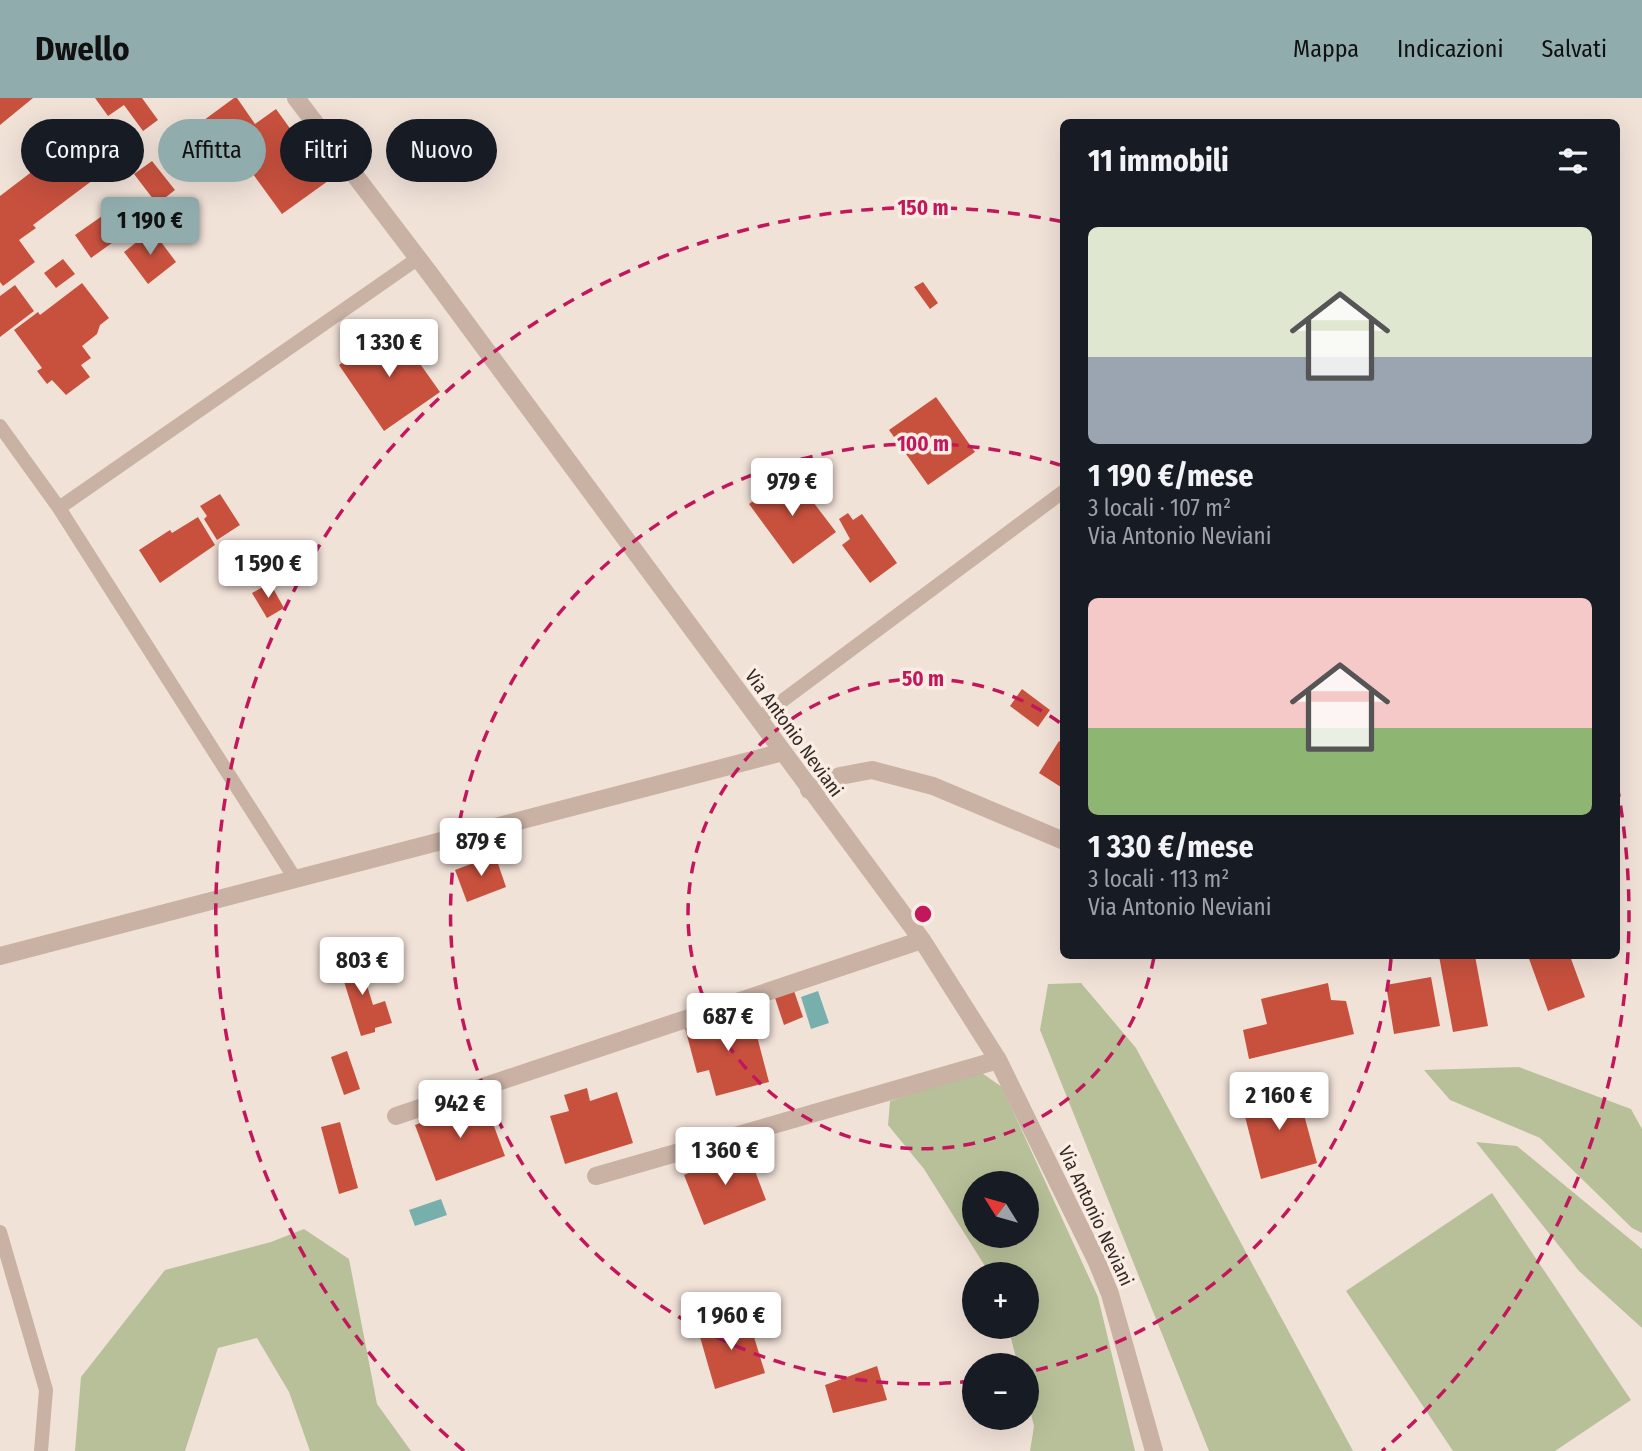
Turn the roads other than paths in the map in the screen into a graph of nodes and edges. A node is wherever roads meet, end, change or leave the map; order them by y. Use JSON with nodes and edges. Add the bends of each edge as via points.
{"nodes":[{"id":1,"x":296,"y":98,"type":"edge"},
{"id":2,"x":416,"y":259,"type":"junction"},
{"id":3,"x":0,"y":426,"type":"edge"},
{"id":4,"x":1060,"y":494,"type":"edge"},
{"id":5,"x":59,"y":508,"type":"junction"},
{"id":6,"x":758,"y":719,"type":"junction"},
{"id":7,"x":783,"y":752,"type":"junction"},
{"id":8,"x":809,"y":790,"type":"junction"},
{"id":9,"x":1060,"y":839,"type":"edge"},
{"id":10,"x":296,"y":880,"type":"junction"},
{"id":11,"x":922,"y":940,"type":"junction"},
{"id":12,"x":0,"y":956,"type":"edge"},
{"id":13,"x":998,"y":1060,"type":"junction"},
{"id":14,"x":396,"y":1116,"type":"dead end"},
{"id":15,"x":596,"y":1176,"type":"dead end"},
{"id":16,"x":0,"y":1232,"type":"edge"},
{"id":17,"x":41,"y":1451,"type":"edge"},
{"id":18,"x":1154,"y":1451,"type":"edge"}],
"edges":[{"from":1,"to":2,"type":"street","name":"Via Antonio Neviani"},
{"from":2,"to":5,"type":"lane"},
{"from":2,"to":6,"type":"street","name":"Via Antonio Neviani"},
{"from":3,"to":5,"type":"lane"},
{"from":4,"to":6,"type":"lane"},
{"from":5,"to":10,"type":"lane"},
{"from":6,"to":7,"type":"street","name":"Via Antonio Neviani"},
{"from":7,"to":8,"type":"street","name":"Via Antonio Neviani"},
{"from":7,"to":10,"type":"street"},
{"from":8,"to":9,"type":"street","via":[[840,776],[872,770],[933,786]]},
{"from":8,"to":11,"type":"street","name":"Via Antonio Neviani"},
{"from":10,"to":12,"type":"street"},
{"from":11,"to":13,"type":"street","name":"Via Antonio Neviani"},
{"from":11,"to":14,"type":"street"},
{"from":13,"to":15,"type":"street"},
{"from":13,"to":18,"type":"street","name":"Via Antonio Neviani","via":[[1110,1294]]},
{"from":16,"to":17,"type":"lane","via":[[46,1390]]}]}
